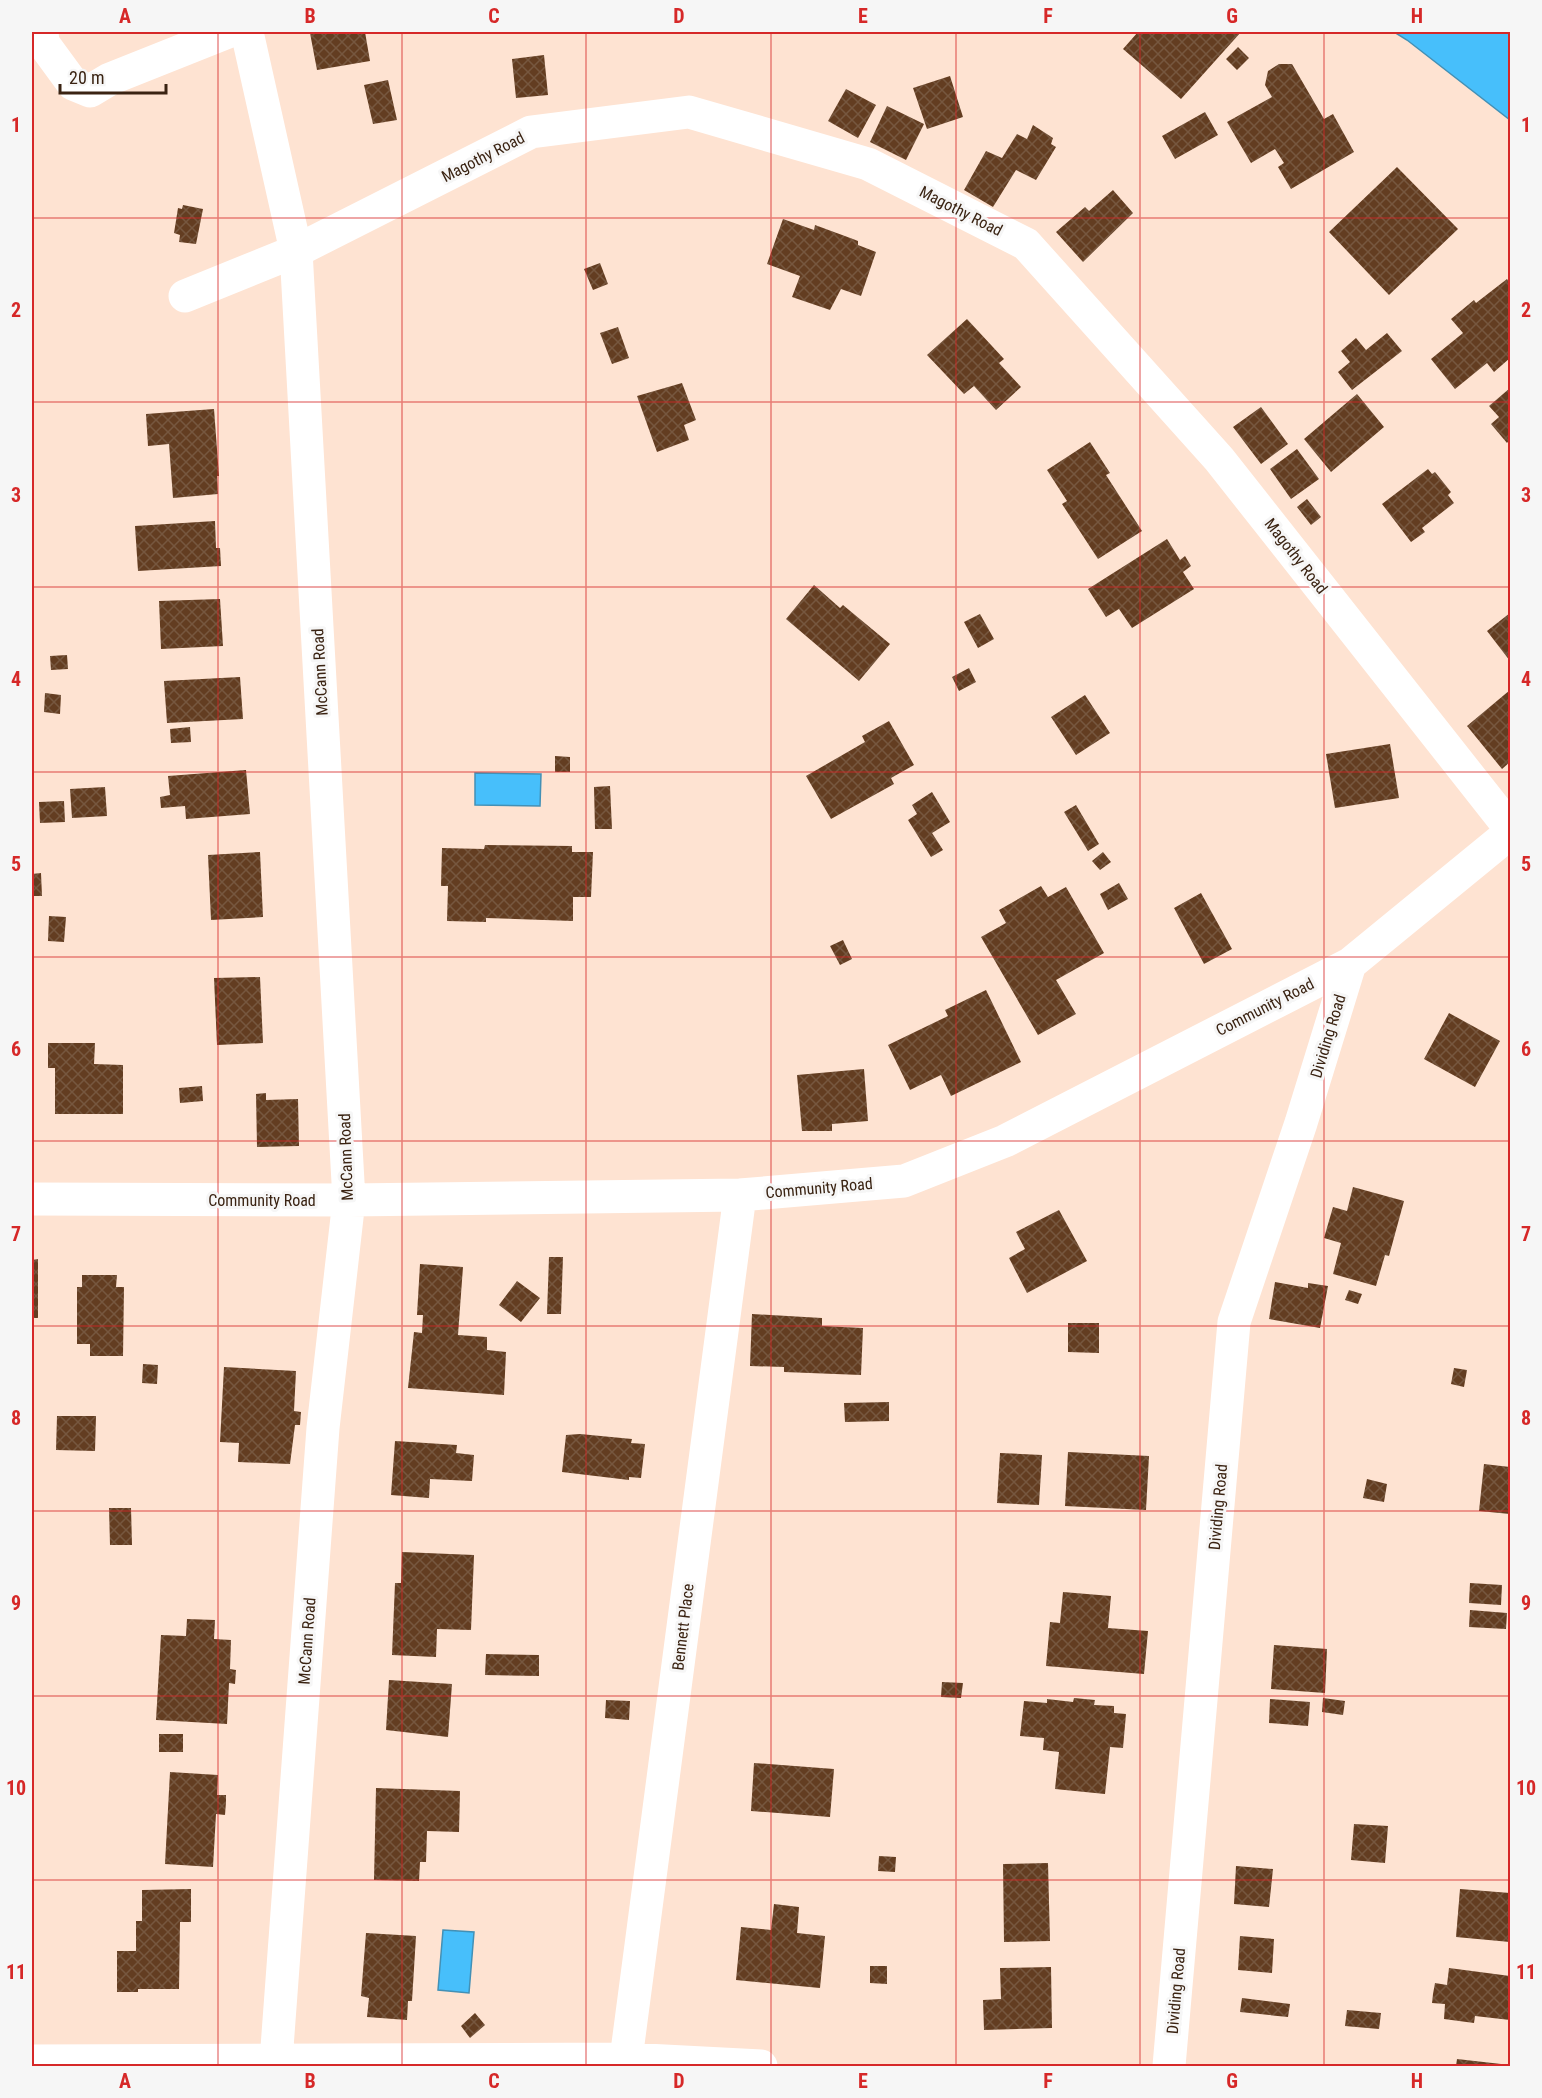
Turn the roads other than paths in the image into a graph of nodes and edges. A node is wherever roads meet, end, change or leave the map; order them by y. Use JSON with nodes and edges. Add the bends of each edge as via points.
{"nodes":[{"id":1,"x":42,"y":32,"type":"edge"},
{"id":2,"x":228,"y":32,"type":"edge"},
{"id":3,"x":247,"y":32,"type":"edge"},
{"id":4,"x":296,"y":251,"type":"junction"},
{"id":5,"x":185,"y":296,"type":"dead end"},
{"id":6,"x":1510,"y":828,"type":"edge"},
{"id":7,"x":1510,"y":833,"type":"edge"},
{"id":8,"x":1350,"y":964,"type":"junction"},
{"id":9,"x":740,"y":1195,"type":"junction"},
{"id":10,"x":32,"y":1198,"type":"edge"},
{"id":11,"x":349,"y":1200,"type":"junction"},
{"id":12,"x":626,"y":2058,"type":"junction"},
{"id":13,"x":32,"y":2061,"type":"edge"},
{"id":14,"x":276,"y":2061,"type":"junction"},
{"id":15,"x":761,"y":2067,"type":"edge"},
{"id":16,"x":1169,"y":2067,"type":"edge"}],
"edges":[{"from":1,"to":2,"type":"street","via":[[43,43],[73,84],[90,91]]},
{"from":3,"to":4,"type":"street","name":"McCann Road"},
{"from":4,"to":5,"type":"street","name":"Magothy Road"},
{"from":4,"to":6,"type":"street","name":"Magothy Road","via":[[531,132],[689,112],[868,164],[1026,244],[1219,459]]},
{"from":4,"to":11,"type":"street","name":"McCann Road"},
{"from":7,"to":8,"type":"street","name":"Community Road"},
{"from":8,"to":9,"type":"street","name":"Community Road","via":[[1005,1141],[904,1181]]},
{"from":8,"to":16,"type":"street","name":"Dividing Road","via":[[1302,1123],[1234,1322]]},
{"from":9,"to":11,"type":"street","name":"Community Road"},
{"from":9,"to":12,"type":"street","name":"Bennett Place"},
{"from":10,"to":11,"type":"street","name":"Community Road"},
{"from":11,"to":14,"type":"street","name":"McCann Road","via":[[323,1428]]},
{"from":12,"to":14,"type":"street"},
{"from":12,"to":15,"type":"street"},
{"from":13,"to":14,"type":"street"}]}
